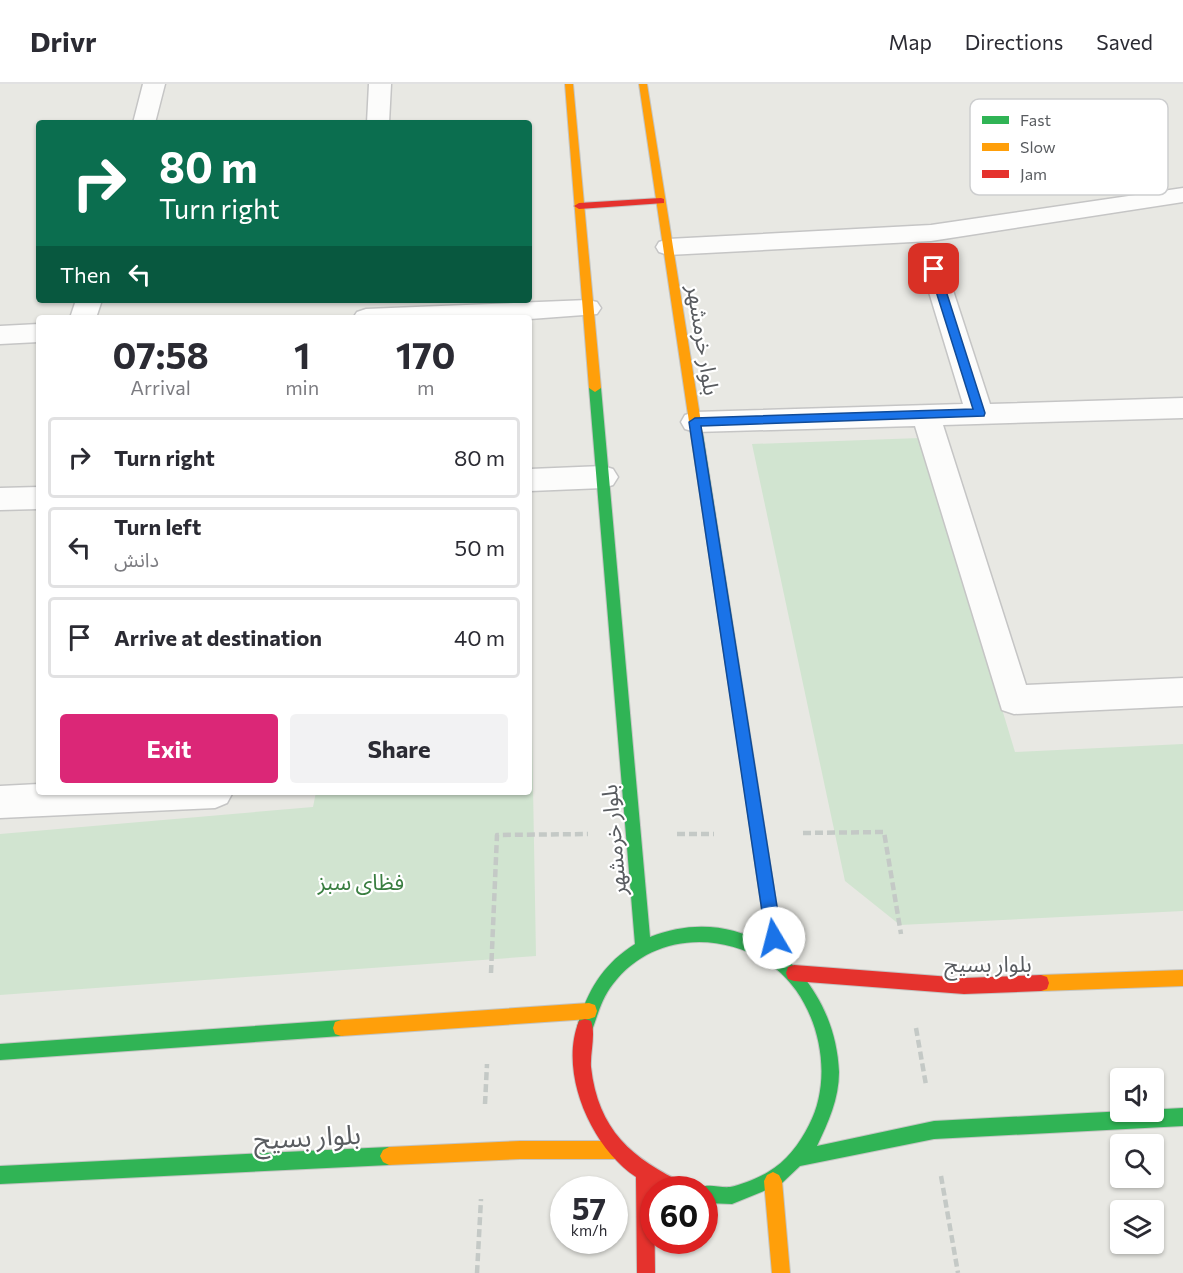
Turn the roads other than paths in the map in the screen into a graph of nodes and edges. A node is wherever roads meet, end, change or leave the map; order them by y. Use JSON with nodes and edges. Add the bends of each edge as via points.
{"nodes":[{"id":1,"x":154,"y":84,"type":"edge"},
{"id":2,"x":380,"y":84,"type":"edge"},
{"id":3,"x":569,"y":84,"type":"edge"},
{"id":4,"x":643,"y":84,"type":"edge"},
{"id":5,"x":145,"y":120,"type":"edge"},
{"id":6,"x":378,"y":120,"type":"edge"},
{"id":7,"x":1183,"y":195,"type":"edge"},
{"id":8,"x":661,"y":201,"type":"junction"},
{"id":9,"x":579,"y":206,"type":"junction"},
{"id":10,"x":668,"y":247,"type":"junction"},
{"id":11,"x":934,"y":269,"type":"dead end"},
{"id":12,"x":588,"y":308,"type":"junction"},
{"id":13,"x":433,"y":315,"type":"edge"},
{"id":14,"x":36,"y":333,"type":"edge"},
{"id":15,"x":0,"y":335,"type":"edge"},
{"id":16,"x":1183,"y":408,"type":"edge"},
{"id":17,"x":980,"y":413,"type":"junction"},
{"id":18,"x":926,"y":415,"type":"junction"},
{"id":19,"x":695,"y":422,"type":"junction"},
{"id":20,"x":603,"y":477,"type":"junction"},
{"id":21,"x":532,"y":480,"type":"edge"},
{"id":22,"x":36,"y":498,"type":"edge"},
{"id":23,"x":5,"y":499,"type":"edge"},
{"id":24,"x":0,"y":528,"type":"edge"},
{"id":25,"x":1183,"y":692,"type":"edge"},
{"id":26,"x":150,"y":795,"type":"edge"},
{"id":27,"x":0,"y":802,"type":"edge"},
{"id":28,"x":643,"y":946,"type":"junction"},
{"id":29,"x":777,"y":959,"type":"junction"},
{"id":30,"x":794,"y":973,"type":"junction"},
{"id":31,"x":1183,"y":978,"type":"edge"},
{"id":32,"x":589,"y":1011,"type":"junction"},
{"id":33,"x":0,"y":1052,"type":"edge"},
{"id":34,"x":1183,"y":1118,"type":"edge"},
{"id":35,"x":616,"y":1150,"type":"junction"},
{"id":36,"x":801,"y":1158,"type":"junction"},
{"id":37,"x":0,"y":1175,"type":"edge"},
{"id":38,"x":645,"y":1175,"type":"joint"},
{"id":39,"x":773,"y":1181,"type":"junction"},
{"id":40,"x":718,"y":1194,"type":"edge"},
{"id":41,"x":645,"y":1273,"type":"edge"},
{"id":42,"x":781,"y":1273,"type":"edge"}],
"edges":[{"from":1,"to":5,"type":"street"},
{"from":2,"to":6,"type":"street"},
{"from":3,"to":9,"type":"main road","name":"بلوار خرمشهر"},
{"from":4,"to":8,"type":"main road","name":"بلوار خرمشهر"},
{"from":7,"to":10,"type":"street","via":[[931,233]]},
{"from":8,"to":9,"type":"main road"},
{"from":8,"to":10,"type":"main road","name":"بلوار خرمشهر"},
{"from":9,"to":12,"type":"main road","name":"بلوار خرمشهر"},
{"from":10,"to":19,"type":"main road","name":"بلوار خرمشهر"},
{"from":11,"to":17,"type":"street"},
{"from":12,"to":13,"type":"street"},
{"from":12,"to":20,"type":"main road","name":"بلوار خرمشهر"},
{"from":14,"to":15,"type":"street"},
{"from":16,"to":17,"type":"street"},
{"from":17,"to":18,"type":"street"},
{"from":18,"to":19,"type":"street"},
{"from":18,"to":25,"type":"street","via":[[1014,700]]},
{"from":19,"to":29,"type":"main road","name":"بلوار خرمشهر"},
{"from":20,"to":21,"type":"street"},
{"from":20,"to":28,"type":"main road","name":"بلوار خرمشهر"},
{"from":22,"to":23,"type":"street"},
{"from":23,"to":24,"type":"street"},
{"from":26,"to":27,"type":"street"},
{"from":28,"to":29,"type":"main road","via":[[675,935],[711,932],[746,940]]},
{"from":28,"to":32,"type":"main road","via":[[610,974]]},
{"from":29,"to":30,"type":"main road"},
{"from":30,"to":31,"type":"main road","name":"بلوار بسیج","via":[[964,986]]},
{"from":30,"to":36,"type":"main road","via":[[817,1006],[831,1043],[833,1084],[823,1124]]},
{"from":32,"to":33,"type":"main road"},
{"from":32,"to":35,"type":"main road","via":[[582,1046],[583,1083],[596,1118]]},
{"from":34,"to":36,"type":"main road","via":[[934,1130]]},
{"from":35,"to":37,"type":"main road","name":"بلوار بسیج","via":[[483,1152]]},
{"from":35,"to":38,"type":"main road"},
{"from":36,"to":39,"type":"main road"},
{"from":38,"to":41,"type":"main road"},
{"from":39,"to":40,"type":"main road","via":[[732,1195]]},
{"from":39,"to":42,"type":"main road"}]}
